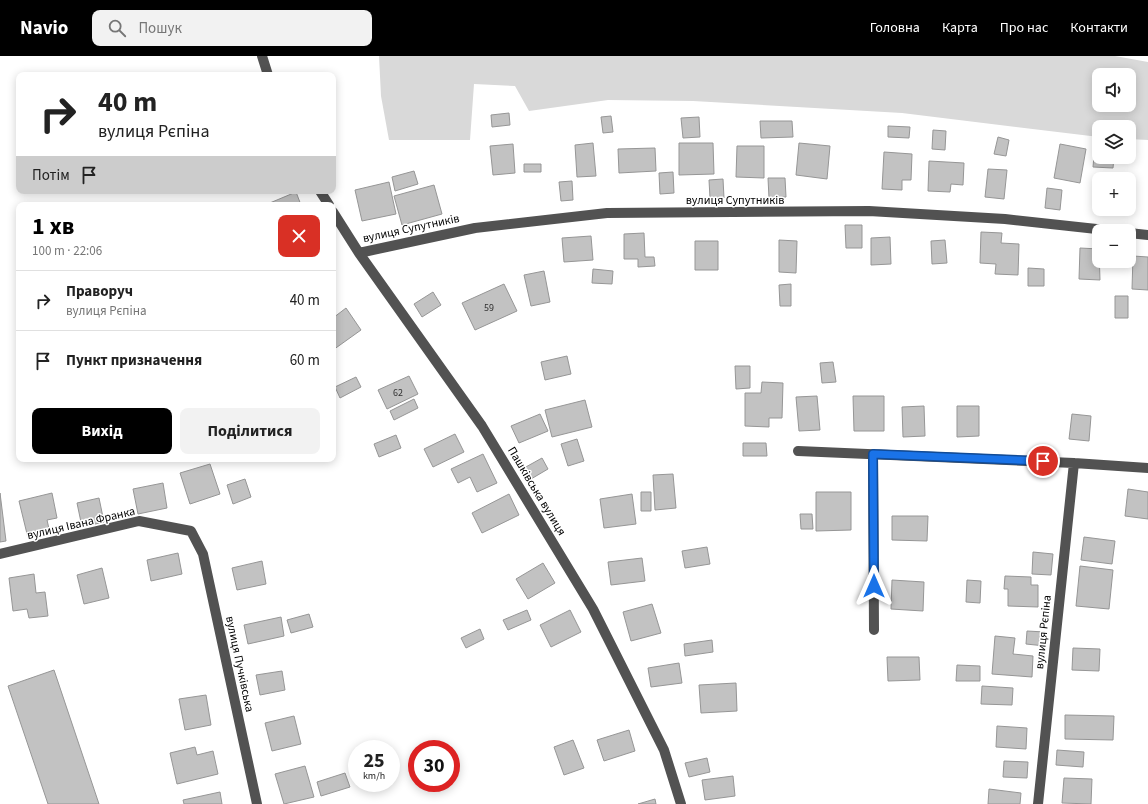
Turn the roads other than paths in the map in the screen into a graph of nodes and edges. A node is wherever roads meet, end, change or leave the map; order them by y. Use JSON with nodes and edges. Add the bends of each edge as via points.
{"nodes":[{"id":1,"x":262,"y":56,"type":"edge"},
{"id":2,"x":267,"y":72,"type":"edge"},
{"id":3,"x":336,"y":217,"type":"edge"},
{"id":4,"x":1092,"y":228,"type":"edge"},
{"id":5,"x":1136,"y":233,"type":"edge"},
{"id":6,"x":1148,"y":234,"type":"edge"},
{"id":7,"x":359,"y":253,"type":"junction"},
{"id":8,"x":798,"y":451,"type":"dead end"},
{"id":9,"x":873,"y":454,"type":"junction"},
{"id":10,"x":1074,"y":463,"type":"junction"},
{"id":11,"x":1148,"y":468,"type":"edge"},
{"id":12,"x":191,"y":531,"type":"joint"},
{"id":13,"x":0,"y":554,"type":"edge"},
{"id":14,"x":874,"y":630,"type":"dead end"},
{"id":15,"x":257,"y":804,"type":"edge"},
{"id":16,"x":681,"y":804,"type":"edge"},
{"id":17,"x":1038,"y":804,"type":"edge"}],
"edges":[{"from":1,"to":2,"type":"street"},
{"from":3,"to":7,"type":"street","name":"Пашківська вулиця"},
{"from":4,"to":7,"type":"street","name":"вулиця Супутників","via":[[1005,219],[869,211],[607,213],[475,228]]},
{"from":5,"to":6,"type":"street"},
{"from":7,"to":16,"type":"street","name":"Пашківська вулиця","via":[[482,426],[593,609],[664,750]]},
{"from":8,"to":9,"type":"street"},
{"from":9,"to":10,"type":"street"},
{"from":9,"to":14,"type":"street"},
{"from":10,"to":11,"type":"street"},
{"from":10,"to":17,"type":"street","name":"вулиця Рєпіна"},
{"from":12,"to":13,"type":"street","name":"вулиця Івана Франка","via":[[138,521]]},
{"from":12,"to":15,"type":"street","name":"вулиця Пучківська","via":[[203,554]]}]}
